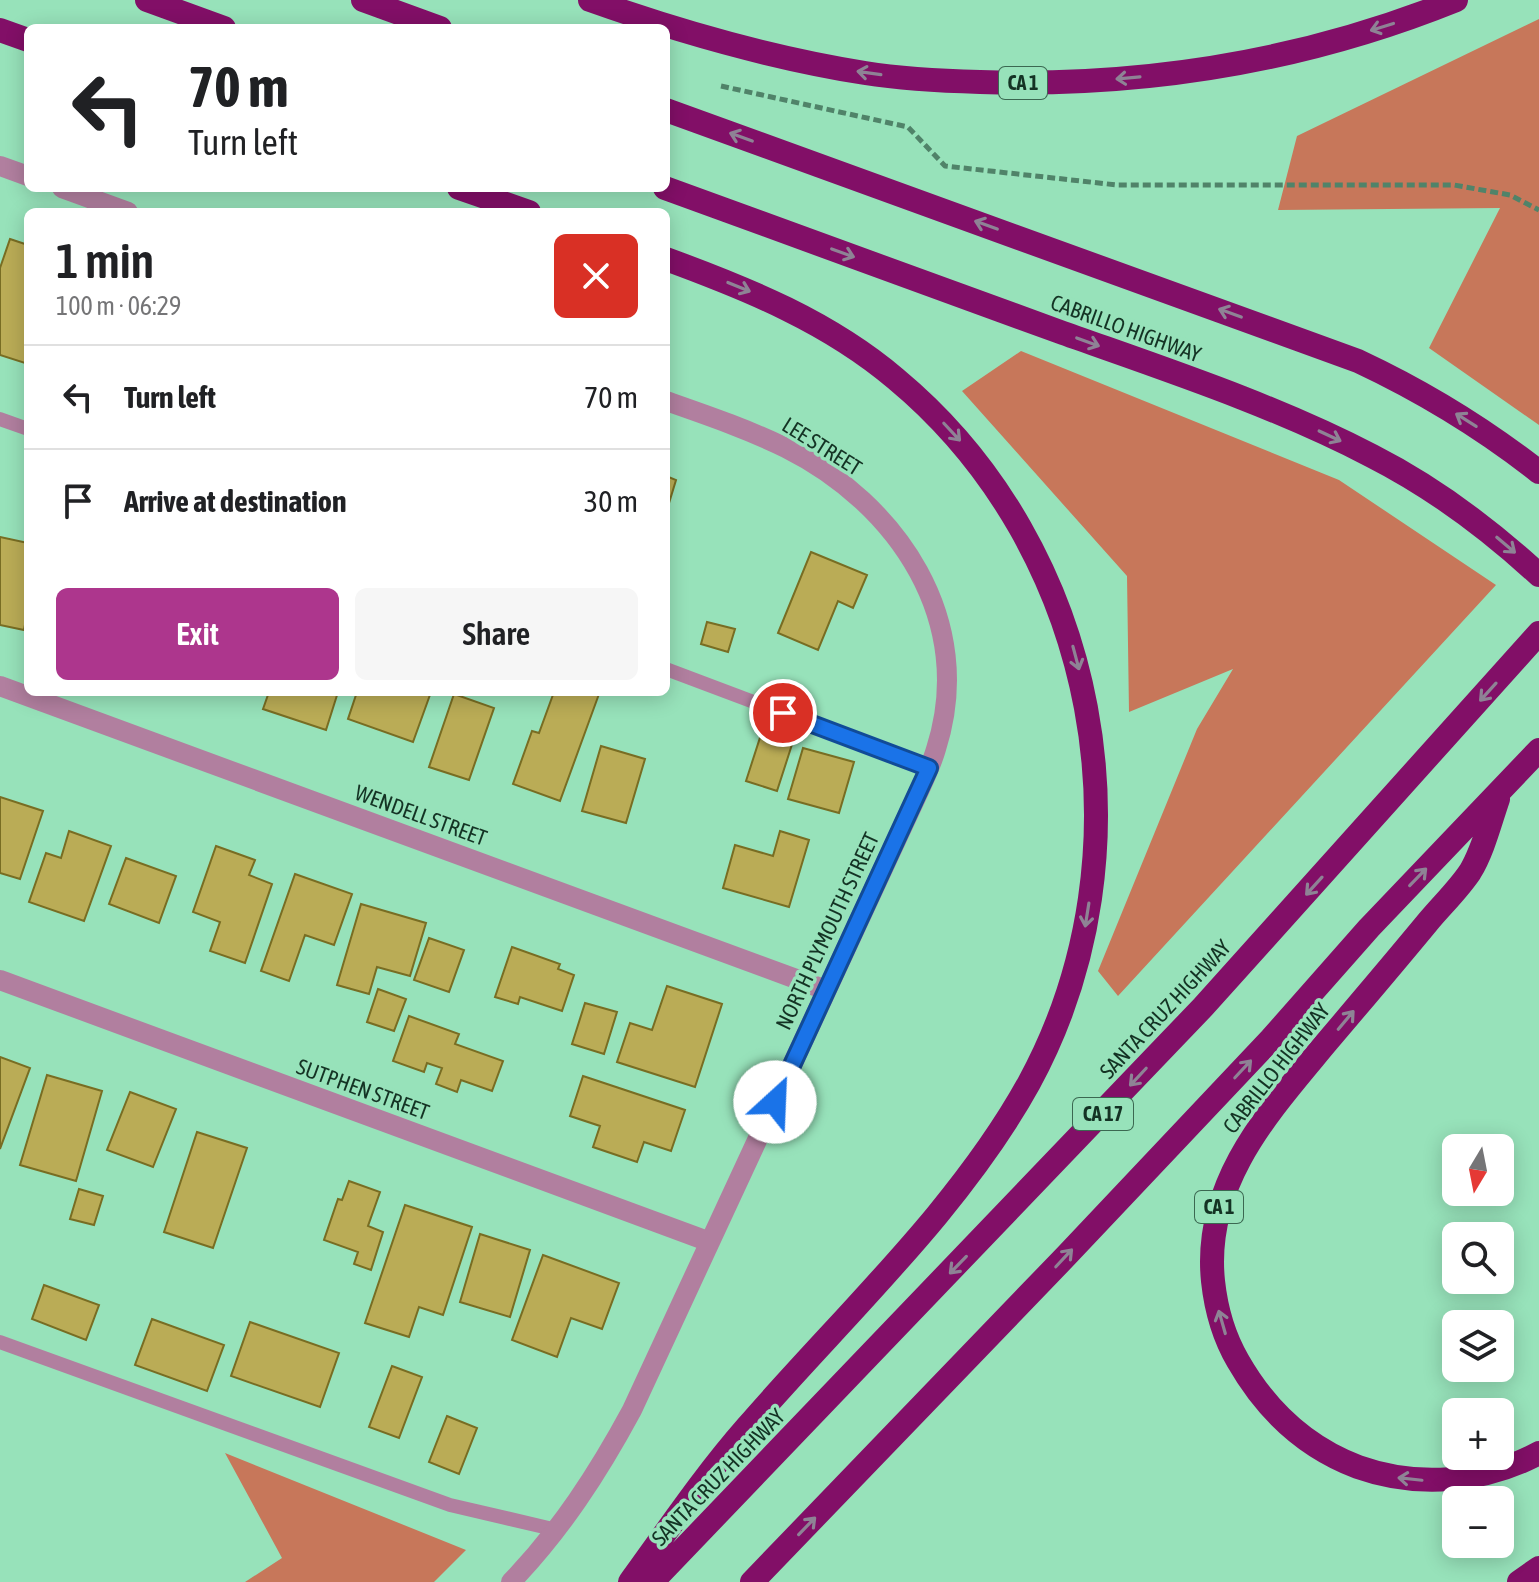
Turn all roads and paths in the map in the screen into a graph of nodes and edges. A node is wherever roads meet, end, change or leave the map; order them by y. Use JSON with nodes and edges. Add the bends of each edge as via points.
{"nodes":[{"id":1,"x":147,"y":0,"type":"edge"},
{"id":2,"x":363,"y":0,"type":"edge"},
{"id":3,"x":590,"y":0,"type":"edge"},
{"id":4,"x":1456,"y":0,"type":"edge"},
{"id":5,"x":213,"y":24,"type":"edge"},
{"id":6,"x":429,"y":24,"type":"edge"},
{"id":7,"x":662,"y":24,"type":"edge"},
{"id":8,"x":670,"y":27,"type":"edge"},
{"id":9,"x":0,"y":30,"type":"edge"},
{"id":10,"x":24,"y":39,"type":"edge"},
{"id":11,"x":721,"y":86,"type":"dead end"},
{"id":12,"x":670,"y":111,"type":"edge"},
{"id":13,"x":0,"y":166,"type":"edge"},
{"id":14,"x":24,"y":175,"type":"edge"},
{"id":15,"x":670,"y":190,"type":"edge"},
{"id":16,"x":73,"y":192,"type":"edge"},
{"id":17,"x":471,"y":192,"type":"edge"},
{"id":18,"x":117,"y":208,"type":"edge"},
{"id":19,"x":517,"y":208,"type":"edge"},
{"id":20,"x":1539,"y":210,"type":"edge"},
{"id":21,"x":670,"y":261,"type":"edge"},
{"id":22,"x":670,"y":403,"type":"edge"},
{"id":23,"x":0,"y":419,"type":"edge"},
{"id":24,"x":24,"y":428,"type":"edge"},
{"id":25,"x":1535,"y":468,"type":"edge"},
{"id":26,"x":921,"y":574,"type":"joint"},
{"id":27,"x":1539,"y":575,"type":"edge"},
{"id":28,"x":1539,"y":633,"type":"edge"},
{"id":29,"x":670,"y":671,"type":"edge"},
{"id":30,"x":0,"y":686,"type":"edge"},
{"id":31,"x":24,"y":695,"type":"edge"},
{"id":32,"x":27,"y":696,"type":"edge"},
{"id":33,"x":1539,"y":750,"type":"edge"},
{"id":34,"x":929,"y":768,"type":"junction"},
{"id":35,"x":1502,"y":788,"type":"junction"},
{"id":36,"x":0,"y":980,"type":"edge"},
{"id":37,"x":826,"y":990,"type":"junction"},
{"id":38,"x":710,"y":1242,"type":"junction"},
{"id":39,"x":0,"y":1342,"type":"edge"},
{"id":40,"x":1539,"y":1453,"type":"edge"},
{"id":41,"x":557,"y":1530,"type":"junction"},
{"id":42,"x":1539,"y":1568,"type":"edge"},
{"id":43,"x":511,"y":1582,"type":"edge"},
{"id":44,"x":630,"y":1582,"type":"edge"},
{"id":45,"x":652,"y":1582,"type":"edge"},
{"id":46,"x":752,"y":1582,"type":"edge"},
{"id":47,"x":1519,"y":1582,"type":"edge"}],
"edges":[{"from":1,"to":5,"type":"highway"},
{"from":2,"to":6,"type":"highway"},
{"from":7,"to":3,"type":"highway","number":"CA 1","one_way":true},
{"from":4,"to":8,"type":"highway","number":"CA 1","one_way":true,"via":[[1348,37],[1249,61],[1059,83],[868,74],[794,61]]},
{"from":9,"to":10,"type":"highway"},
{"from":11,"to":20,"type":"path","via":[[908,127],[945,166],[1117,185],[1454,185],[1510,195]]},
{"from":25,"to":12,"type":"highway","one_way":true,"via":[[1476,426],[1358,361]]},
{"from":13,"to":14,"type":"street"},
{"from":15,"to":27,"type":"highway","name":"CABRILLO HIGHWAY","one_way":true,"via":[[1287,417],[1373,456],[1472,518]]},
{"from":16,"to":18,"type":"street"},
{"from":17,"to":19,"type":"highway"},
{"from":21,"to":44,"type":"highway","one_way":true,"via":[[758,294],[841,339],[897,379],[981,467],[1025,535],[1073,645],[1091,726],[1096,836],[1085,928],[1063,1007],[1009,1116],[961,1184],[746,1428]]},
{"from":22,"to":26,"type":"street","name":"LEE STREET","via":[[761,437],[823,471],[882,518]]},
{"from":23,"to":24,"type":"lane"},
{"from":26,"to":34,"type":"street","name":"NORTH PLYMOUTH STREET","via":[[934,603],[945,663],[941,729]]},
{"from":28,"to":45,"type":"highway","name":"SANTA CRUZ HIGHWAY","number":"CA 17","one_way":true,"via":[[1182,1029]]},
{"from":29,"to":34,"type":"lane"},
{"from":30,"to":31,"type":"street","name":"WENDELL STREET"},
{"from":32,"to":37,"type":"street","name":"WENDELL STREET"},
{"from":33,"to":35,"type":"highway","name":"CABRILLO HIGHWAY","number":"CA 1"},
{"from":34,"to":37,"type":"street","name":"NORTH PLYMOUTH STREET"},
{"from":40,"to":35,"type":"highway","name":"CABRILLO HIGHWAY","number":"CA 1","one_way":true,"via":[[1494,1472],[1438,1481],[1381,1474],[1323,1450],[1275,1413],[1245,1373],[1224,1330],[1212,1270],[1218,1212],[1242,1155],[1283,1094],[1471,871]]},
{"from":46,"to":35,"type":"highway","one_way":true,"via":[[1087,1234]]},
{"from":36,"to":38,"type":"street","name":"SUTPHEN STREET"},
{"from":37,"to":38,"type":"street","name":"NORTH PLYMOUTH STREET"},
{"from":38,"to":41,"type":"street","name":"NORTH PLYMOUTH STREET","via":[[632,1410],[598,1472]]},
{"from":39,"to":41,"type":"lane","via":[[450,1505]]},
{"from":41,"to":43,"type":"street","name":"NORTH PLYMOUTH STREET"},
{"from":42,"to":47,"type":"highway"}]}
